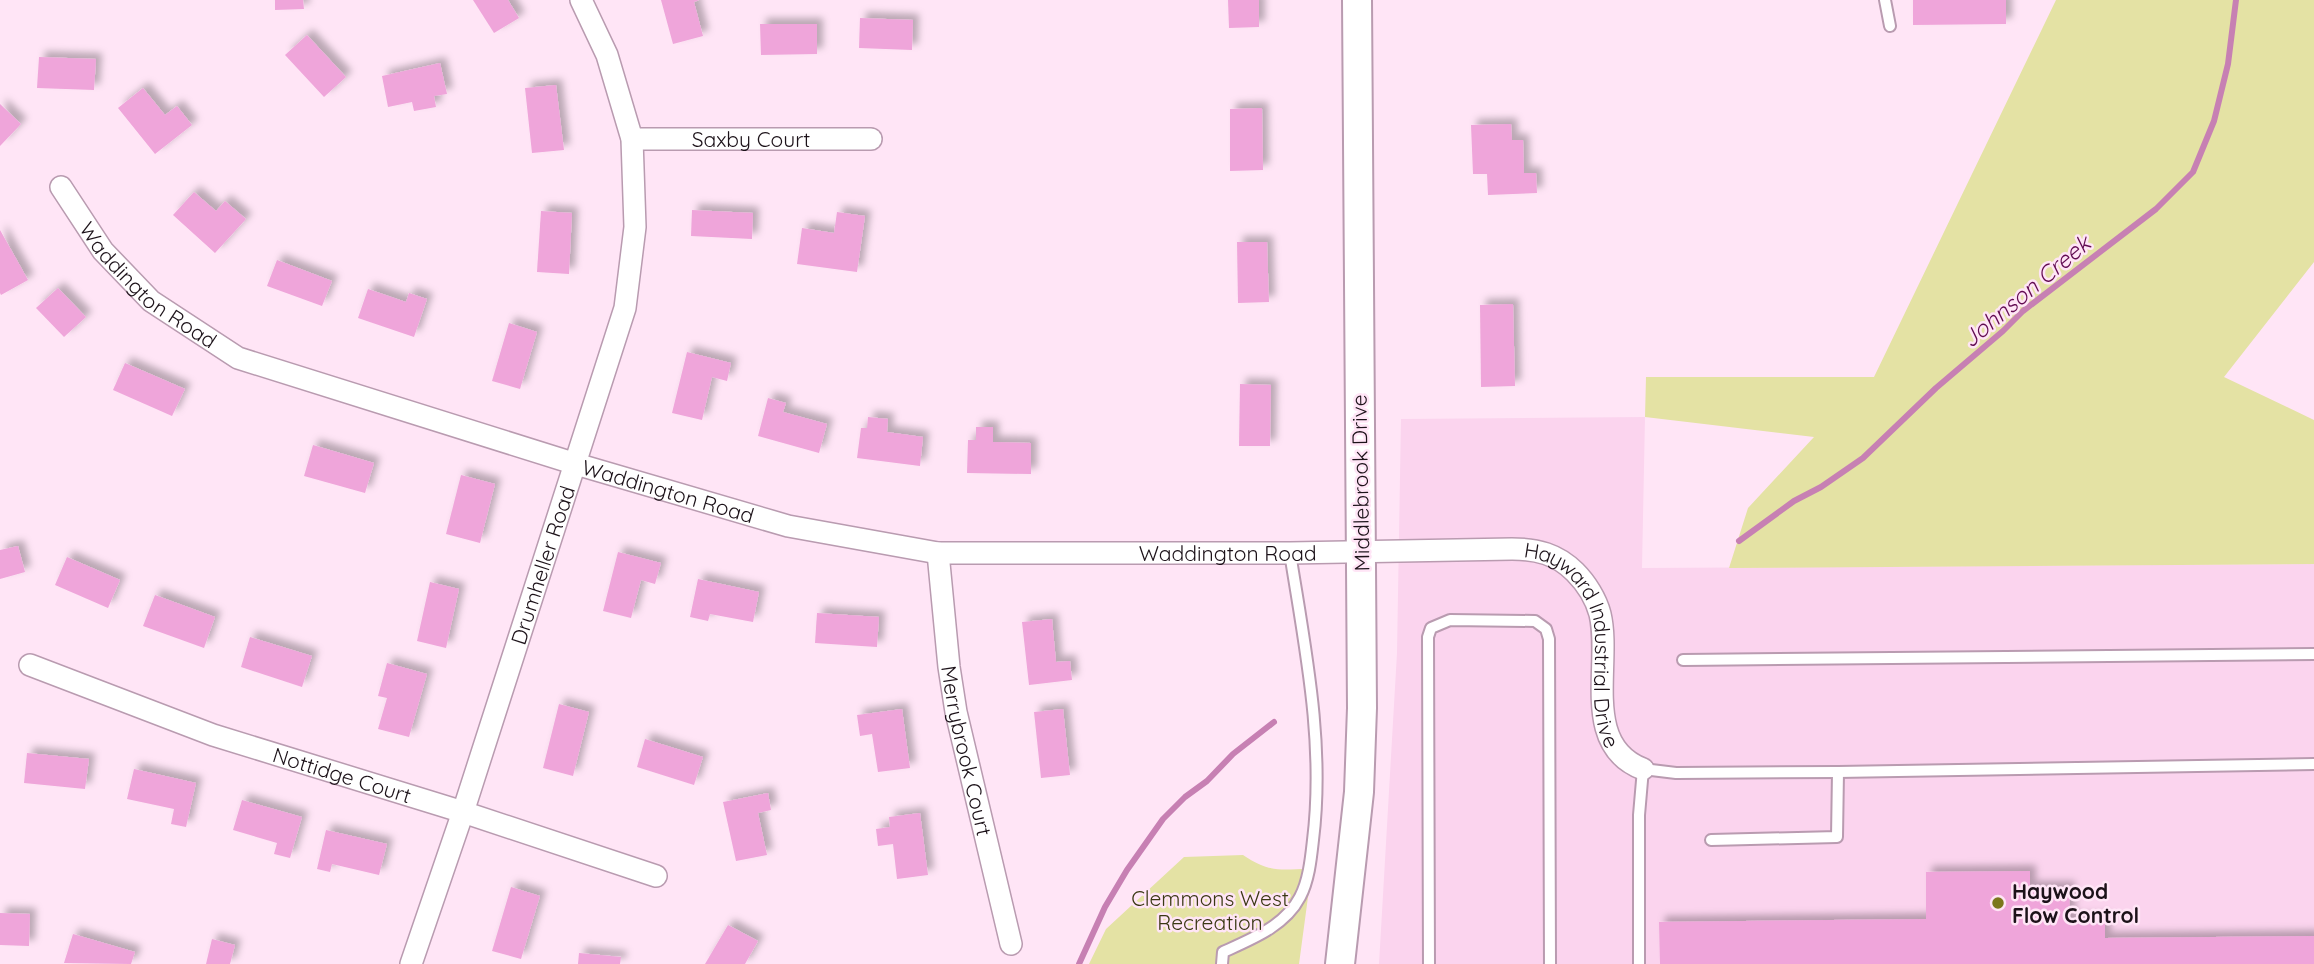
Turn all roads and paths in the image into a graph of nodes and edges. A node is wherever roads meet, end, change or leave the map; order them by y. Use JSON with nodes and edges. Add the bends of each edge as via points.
{"nodes":[{"id":1,"x":581,"y":0,"type":"edge"},
{"id":2,"x":1357,"y":0,"type":"edge"},
{"id":3,"x":1885,"y":0,"type":"edge"},
{"id":4,"x":1890,"y":26,"type":"dead end"},
{"id":5,"x":632,"y":139,"type":"junction"},
{"id":6,"x":871,"y":139,"type":"dead end"},
{"id":7,"x":61,"y":187,"type":"dead end"},
{"id":8,"x":576,"y":464,"type":"junction"},
{"id":9,"x":1361,"y":551,"type":"junction"},
{"id":10,"x":938,"y":553,"type":"junction"},
{"id":11,"x":1290,"y":553,"type":"junction"},
{"id":12,"x":2314,"y":654,"type":"edge"},
{"id":13,"x":1683,"y":660,"type":"dead end"},
{"id":14,"x":30,"y":666,"type":"dead end"},
{"id":15,"x":2314,"y":764,"type":"edge"},
{"id":16,"x":1643,"y":769,"type":"junction"},
{"id":17,"x":1838,"y":772,"type":"junction"},
{"id":18,"x":463,"y":812,"type":"junction"},
{"id":19,"x":1711,"y":840,"type":"dead end"},
{"id":20,"x":656,"y":876,"type":"dead end"},
{"id":21,"x":1011,"y":944,"type":"dead end"},
{"id":22,"x":411,"y":964,"type":"edge"},
{"id":23,"x":1222,"y":964,"type":"edge"},
{"id":24,"x":1340,"y":964,"type":"edge"},
{"id":25,"x":1429,"y":964,"type":"edge"},
{"id":26,"x":1550,"y":964,"type":"edge"},
{"id":27,"x":1639,"y":964,"type":"edge"}],
"edges":[{"from":1,"to":5,"type":"street","name":"Drumheller Road","via":[[607,55]]},
{"from":2,"to":9,"type":"street","name":"Middlebrook Drive"},
{"from":3,"to":4,"type":"lane"},
{"from":5,"to":6,"type":"street","name":"Saxby Court"},
{"from":5,"to":8,"type":"street","name":"Drumheller Road","via":[[635,228],[625,308]]},
{"from":7,"to":8,"type":"street","name":"Waddington Road","via":[[103,251],[151,301],[238,358]]},
{"from":8,"to":10,"type":"street","name":"Waddington Road","via":[[788,526]]},
{"from":8,"to":18,"type":"street","name":"Drumheller Road"},
{"from":9,"to":11,"type":"street","name":"Waddington Road"},
{"from":9,"to":16,"type":"street","name":"Hayward Industrial Drive","via":[[1529,549],[1567,565],[1586,585],[1599,611],[1603,720],[1609,738],[1626,761]]},
{"from":9,"to":24,"type":"street","name":"Middlebrook Drive","via":[[1361,761]]},
{"from":10,"to":11,"type":"street","name":"Waddington Road"},
{"from":10,"to":21,"type":"street","name":"Merrybrook Court","via":[[956,712]]},
{"from":11,"to":23,"type":"lane","via":[[1315,720],[1317,806],[1311,855],[1305,886],[1293,907],[1265,931],[1223,952]]},
{"from":12,"to":13,"type":"lane"},
{"from":14,"to":18,"type":"street","name":"Nottidge Court","via":[[213,735]]},
{"from":15,"to":17,"type":"lane"},
{"from":16,"to":17,"type":"lane"},
{"from":16,"to":27,"type":"lane"},
{"from":17,"to":19,"type":"lane","via":[[1837,837]]},
{"from":18,"to":20,"type":"street","name":"Nottidge Court"},
{"from":18,"to":22,"type":"street","name":"Drumheller Road"},
{"from":25,"to":26,"type":"lane","via":[[1428,637],[1438,624],[1463,620],[1535,621],[1546,629],[1549,639]]}]}
